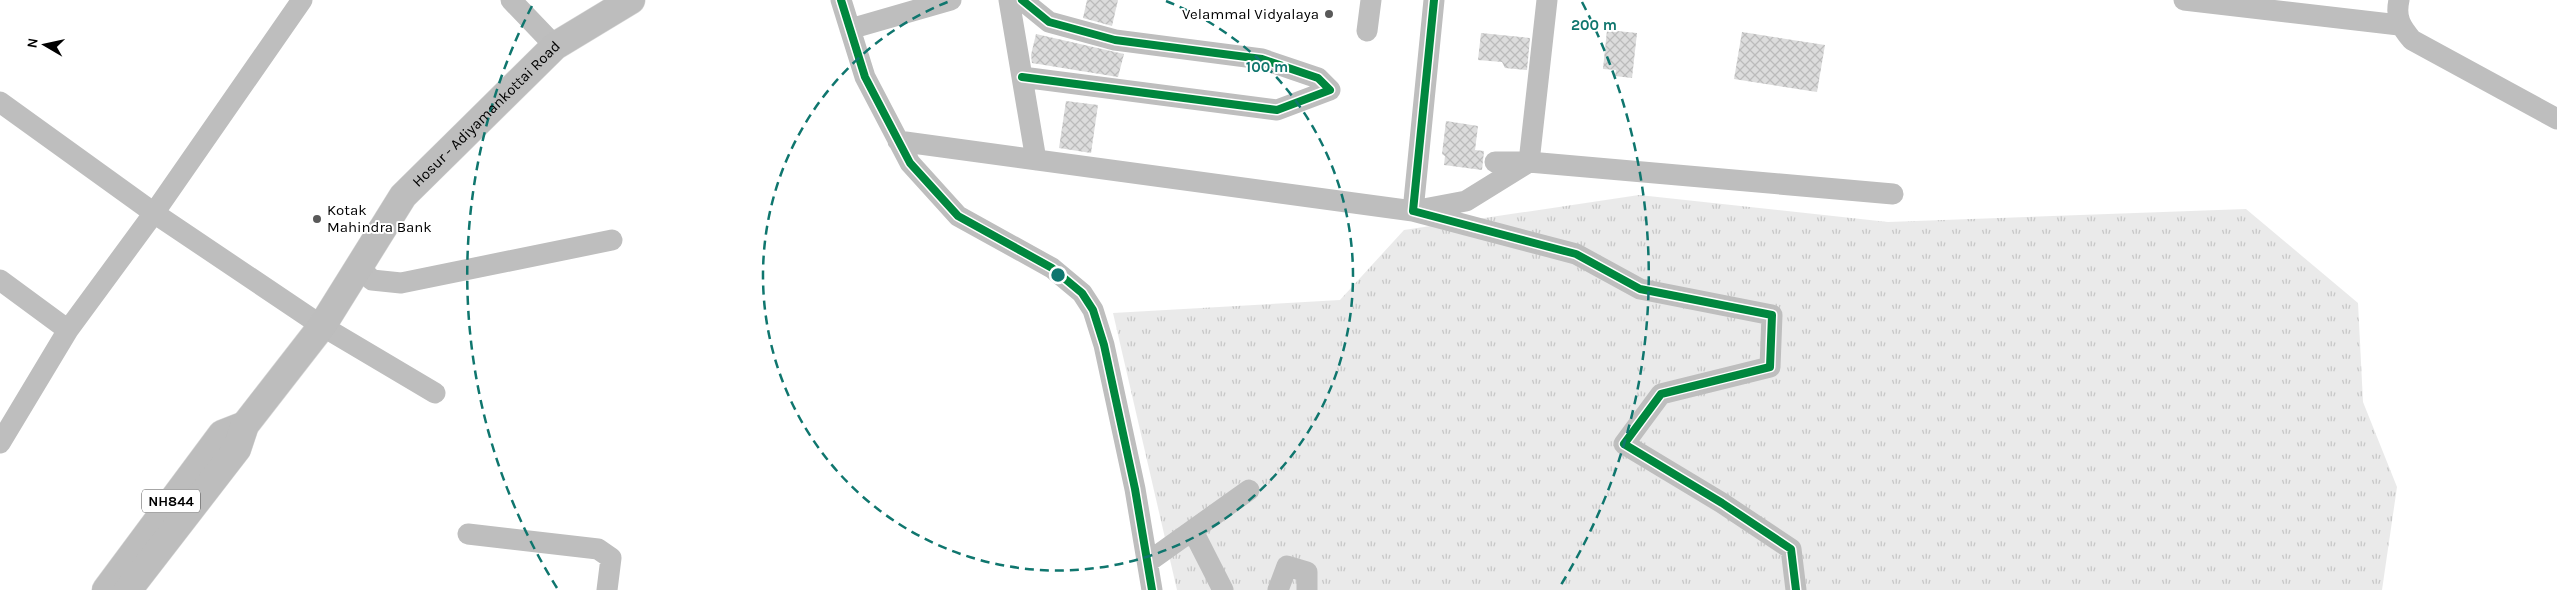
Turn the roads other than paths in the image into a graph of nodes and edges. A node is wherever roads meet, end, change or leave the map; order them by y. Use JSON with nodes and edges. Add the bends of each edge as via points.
{"nodes":[{"id":1,"x":302,"y":0,"type":"edge"},
{"id":2,"x":511,"y":0,"type":"edge"},
{"id":3,"x":631,"y":0,"type":"edge"},
{"id":4,"x":841,"y":0,"type":"edge"},
{"id":5,"x":951,"y":0,"type":"edge"},
{"id":6,"x":1009,"y":0,"type":"edge"},
{"id":7,"x":1022,"y":0,"type":"edge"},
{"id":8,"x":1371,"y":0,"type":"edge"},
{"id":9,"x":1434,"y":0,"type":"edge"},
{"id":10,"x":1547,"y":0,"type":"edge"},
{"id":11,"x":2184,"y":0,"type":"edge"},
{"id":12,"x":2399,"y":0,"type":"edge"},
{"id":13,"x":2399,"y":25,"type":"junction"},
{"id":14,"x":850,"y":29,"type":"junction"},
{"id":15,"x":1367,"y":31,"type":"dead end"},
{"id":16,"x":555,"y":46,"type":"junction"},
{"id":17,"x":1022,"y":77,"type":"junction"},
{"id":18,"x":0,"y":102,"type":"edge"},
{"id":19,"x":2557,"y":119,"type":"edge"},
{"id":20,"x":898,"y":141,"type":"junction"},
{"id":21,"x":1036,"y":160,"type":"junction"},
{"id":22,"x":1495,"y":162,"type":"dead end"},
{"id":23,"x":1529,"y":162,"type":"junction"},
{"id":24,"x":1893,"y":194,"type":"dead end"},
{"id":25,"x":1413,"y":211,"type":"junction"},
{"id":26,"x":154,"y":213,"type":"junction"},
{"id":27,"x":612,"y":240,"type":"dead end"},
{"id":28,"x":358,"y":267,"type":"junction"},
{"id":29,"x":0,"y":280,"type":"edge"},
{"id":30,"x":322,"y":326,"type":"junction"},
{"id":31,"x":68,"y":330,"type":"junction"},
{"id":32,"x":435,"y":393,"type":"dead end"},
{"id":33,"x":245,"y":425,"type":"junction"},
{"id":34,"x":0,"y":443,"type":"edge"},
{"id":35,"x":1249,"y":490,"type":"dead end"},
{"id":36,"x":1193,"y":531,"type":"junction"},
{"id":37,"x":468,"y":534,"type":"dead end"},
{"id":38,"x":1148,"y":562,"type":"junction"},
{"id":39,"x":106,"y":590,"type":"edge"},
{"id":40,"x":128,"y":590,"type":"edge"},
{"id":41,"x":607,"y":590,"type":"edge"},
{"id":42,"x":1152,"y":590,"type":"edge"},
{"id":43,"x":1223,"y":590,"type":"edge"},
{"id":44,"x":1278,"y":590,"type":"edge"},
{"id":45,"x":1308,"y":590,"type":"edge"},
{"id":46,"x":1796,"y":590,"type":"edge"}],
"edges":[{"from":1,"to":26,"type":"street"},
{"from":2,"to":16,"type":"street"},
{"from":3,"to":16,"type":"highway","name":"Hosur - Adiyamankottai Road","number":"NH844"},
{"from":4,"to":14,"type":"street"},
{"from":5,"to":14,"type":"street"},
{"from":6,"to":17,"type":"street"},
{"from":7,"to":17,"type":"street","via":[[1049,22],[1115,40],[1262,59],[1318,78],[1330,90],[1277,110]]},
{"from":8,"to":15,"type":"street"},
{"from":9,"to":25,"type":"street"},
{"from":10,"to":23,"type":"street"},
{"from":11,"to":13,"type":"street"},
{"from":12,"to":13,"type":"street","via":[[2396,10]]},
{"from":13,"to":19,"type":"street","via":[[2425,50]]},
{"from":14,"to":20,"type":"street","via":[[865,77]]},
{"from":16,"to":28,"type":"highway","name":"Hosur - Adiyamankottai Road","number":"NH844","via":[[403,196]]},
{"from":17,"to":21,"type":"street"},
{"from":18,"to":26,"type":"street"},
{"from":20,"to":21,"type":"street"},
{"from":20,"to":38,"type":"street","via":[[910,163],[958,216],[1052,268],[1082,293],[1093,310],[1104,345]]},
{"from":21,"to":25,"type":"street"},
{"from":22,"to":23,"type":"street"},
{"from":23,"to":24,"type":"street"},
{"from":23,"to":25,"type":"street","via":[[1466,201]]},
{"from":25,"to":46,"type":"street","via":[[1576,254],[1640,288],[1772,315],[1770,367],[1661,394],[1624,444],[1722,503],[1790,549]]},
{"from":26,"to":30,"type":"street"},
{"from":26,"to":31,"type":"street"},
{"from":27,"to":28,"type":"street","via":[[401,282],[372,280]]},
{"from":28,"to":30,"type":"highway","name":"Hosur - Adiyamankottai Road","number":"NH844"},
{"from":29,"to":31,"type":"street"},
{"from":30,"to":32,"type":"street"},
{"from":30,"to":33,"type":"highway","name":"Hosur - Adiyamankottai Road","number":"NH844"},
{"from":31,"to":34,"type":"street"},
{"from":33,"to":39,"type":"highway","number":"NH844","via":[[222,434]]},
{"from":33,"to":40,"type":"highway","name":"Hosur - Adiyamankottai Road","number":"NH844","via":[[237,449]]},
{"from":35,"to":36,"type":"street"},
{"from":36,"to":38,"type":"street"},
{"from":36,"to":43,"type":"street"},
{"from":37,"to":41,"type":"street","via":[[598,549],[611,558]]},
{"from":38,"to":42,"type":"street"},
{"from":44,"to":45,"type":"street","via":[[1287,566],[1307,572]]}]}
